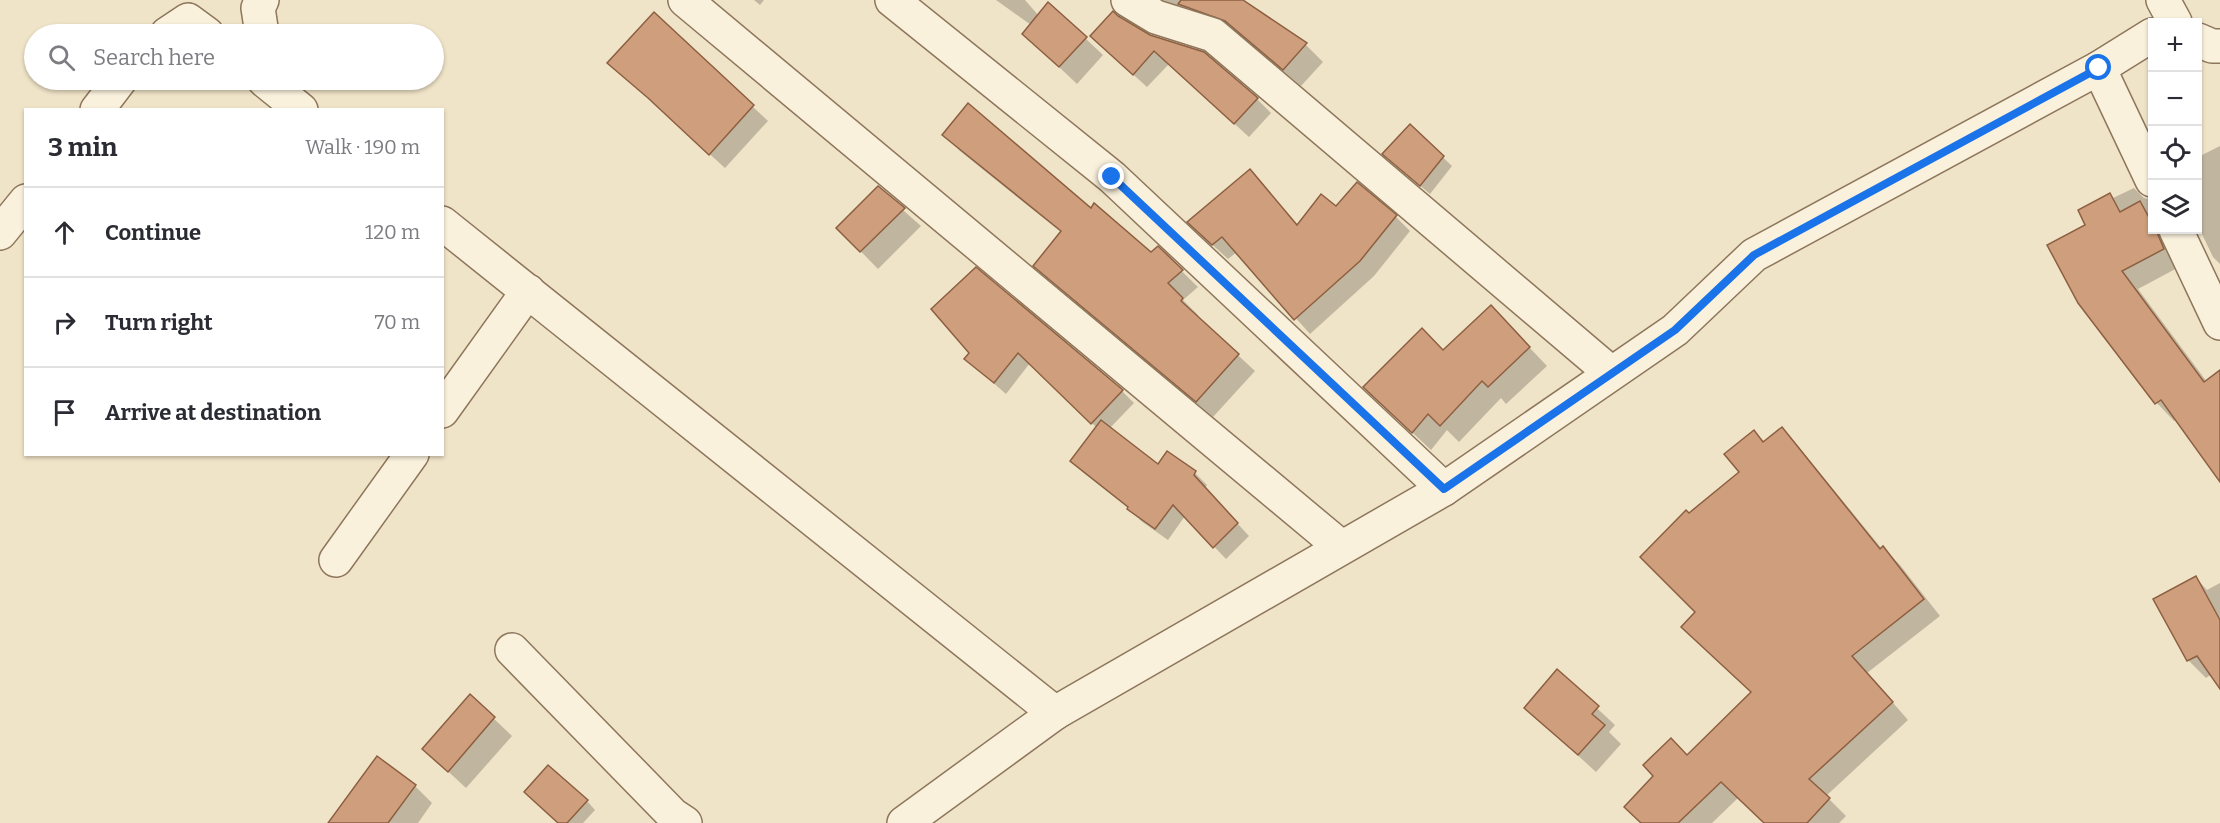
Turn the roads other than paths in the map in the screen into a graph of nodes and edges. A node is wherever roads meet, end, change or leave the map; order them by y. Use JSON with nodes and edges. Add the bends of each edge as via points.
{"nodes":[{"id":1,"x":262,"y":0,"type":"edge"},
{"id":2,"x":685,"y":0,"type":"edge"},
{"id":3,"x":892,"y":0,"type":"edge"},
{"id":4,"x":1128,"y":0,"type":"edge"},
{"id":5,"x":2163,"y":0,"type":"edge"},
{"id":6,"x":2172,"y":18,"type":"edge"},
{"id":7,"x":260,"y":24,"type":"edge"},
{"id":8,"x":2148,"y":38,"type":"edge"},
{"id":9,"x":2202,"y":42,"type":"edge"},
{"id":10,"x":2220,"y":46,"type":"edge"},
{"id":11,"x":2099,"y":68,"type":"junction"},
{"id":12,"x":112,"y":90,"type":"edge"},
{"id":13,"x":278,"y":90,"type":"edge"},
{"id":14,"x":99,"y":108,"type":"edge"},
{"id":15,"x":299,"y":108,"type":"edge"},
{"id":16,"x":2148,"y":172,"type":"edge"},
{"id":17,"x":24,"y":203,"type":"edge"},
{"id":18,"x":444,"y":225,"type":"edge"},
{"id":19,"x":0,"y":233,"type":"edge"},
{"id":20,"x":2178,"y":234,"type":"edge"},
{"id":21,"x":528,"y":291,"type":"junction"},
{"id":22,"x":2220,"y":323,"type":"edge"},
{"id":23,"x":1611,"y":373,"type":"junction"},
{"id":24,"x":444,"y":408,"type":"edge"},
{"id":25,"x":411,"y":456,"type":"edge"},
{"id":26,"x":1444,"y":489,"type":"junction"},
{"id":27,"x":1341,"y":548,"type":"junction"},
{"id":28,"x":336,"y":560,"type":"dead end"},
{"id":29,"x":512,"y":650,"type":"dead end"},
{"id":30,"x":1055,"y":713,"type":"junction"},
{"id":31,"x":675,"y":820,"type":"edge"},
{"id":32,"x":904,"y":823,"type":"edge"}],
"edges":[{"from":1,"to":7,"type":"street","via":[[258,8]]},
{"from":2,"to":27,"type":"street"},
{"from":3,"to":26,"type":"street","via":[[1112,177]]},
{"from":4,"to":23,"type":"street","via":[[1156,17],[1213,35]]},
{"from":5,"to":6,"type":"street"},
{"from":8,"to":11,"type":"street"},
{"from":9,"to":10,"type":"street"},
{"from":11,"to":16,"type":"street"},
{"from":11,"to":23,"type":"street","via":[[1754,255],[1675,330]]},
{"from":12,"to":14,"type":"street"},
{"from":13,"to":15,"type":"street"},
{"from":17,"to":19,"type":"street"},
{"from":18,"to":21,"type":"street"},
{"from":20,"to":22,"type":"street"},
{"from":21,"to":24,"type":"street"},
{"from":21,"to":30,"type":"street"},
{"from":23,"to":26,"type":"street"},
{"from":25,"to":28,"type":"street"},
{"from":26,"to":27,"type":"street"},
{"from":27,"to":30,"type":"street"},
{"from":29,"to":31,"type":"street"},
{"from":30,"to":32,"type":"street"}]}
